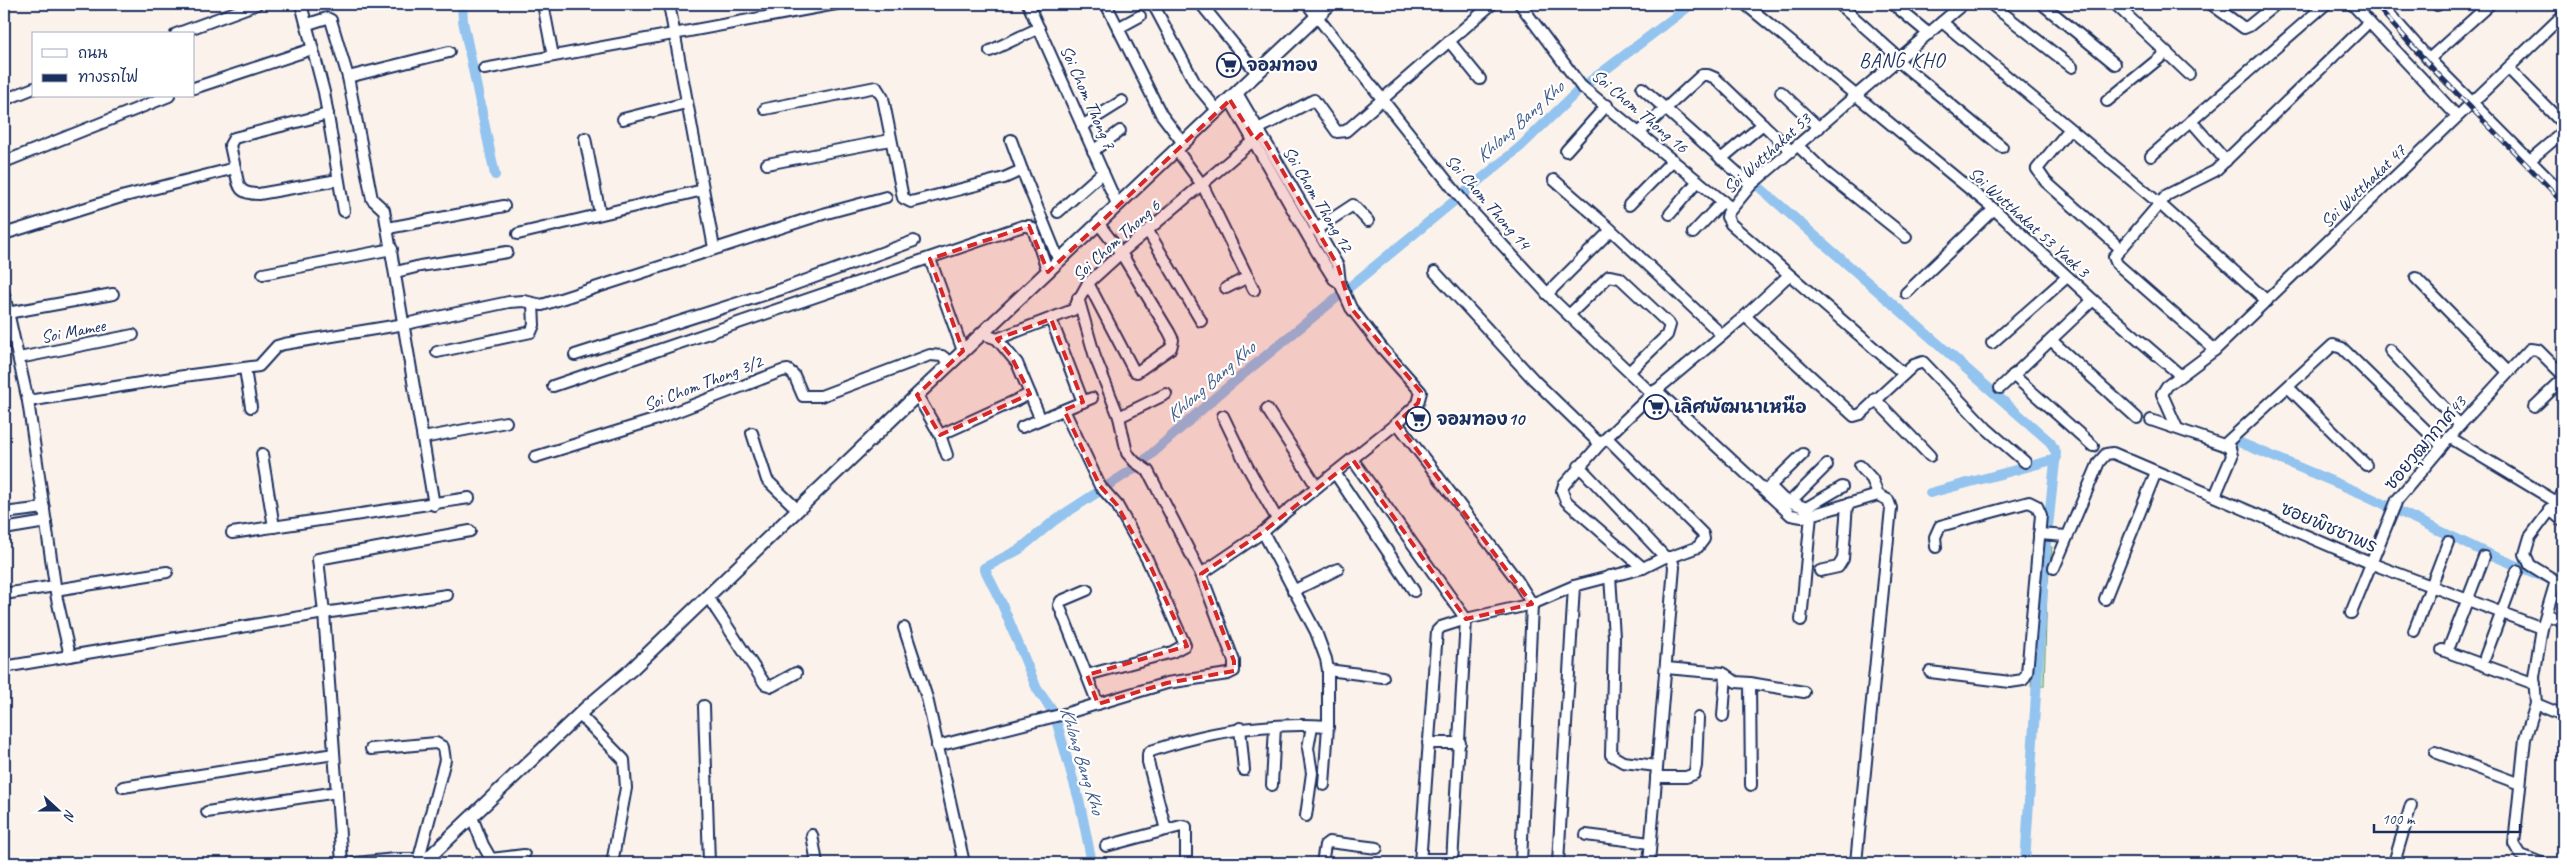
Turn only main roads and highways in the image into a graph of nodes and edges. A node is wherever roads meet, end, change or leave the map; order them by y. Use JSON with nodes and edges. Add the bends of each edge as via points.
{"nodes":[{"id":1,"x":1330,"y":4,"type":"edge"},
{"id":2,"x":423,"y":860,"type":"edge"}],
"edges":[{"from":1,"to":2,"type":"main road","via":[[632,669]]}]}
